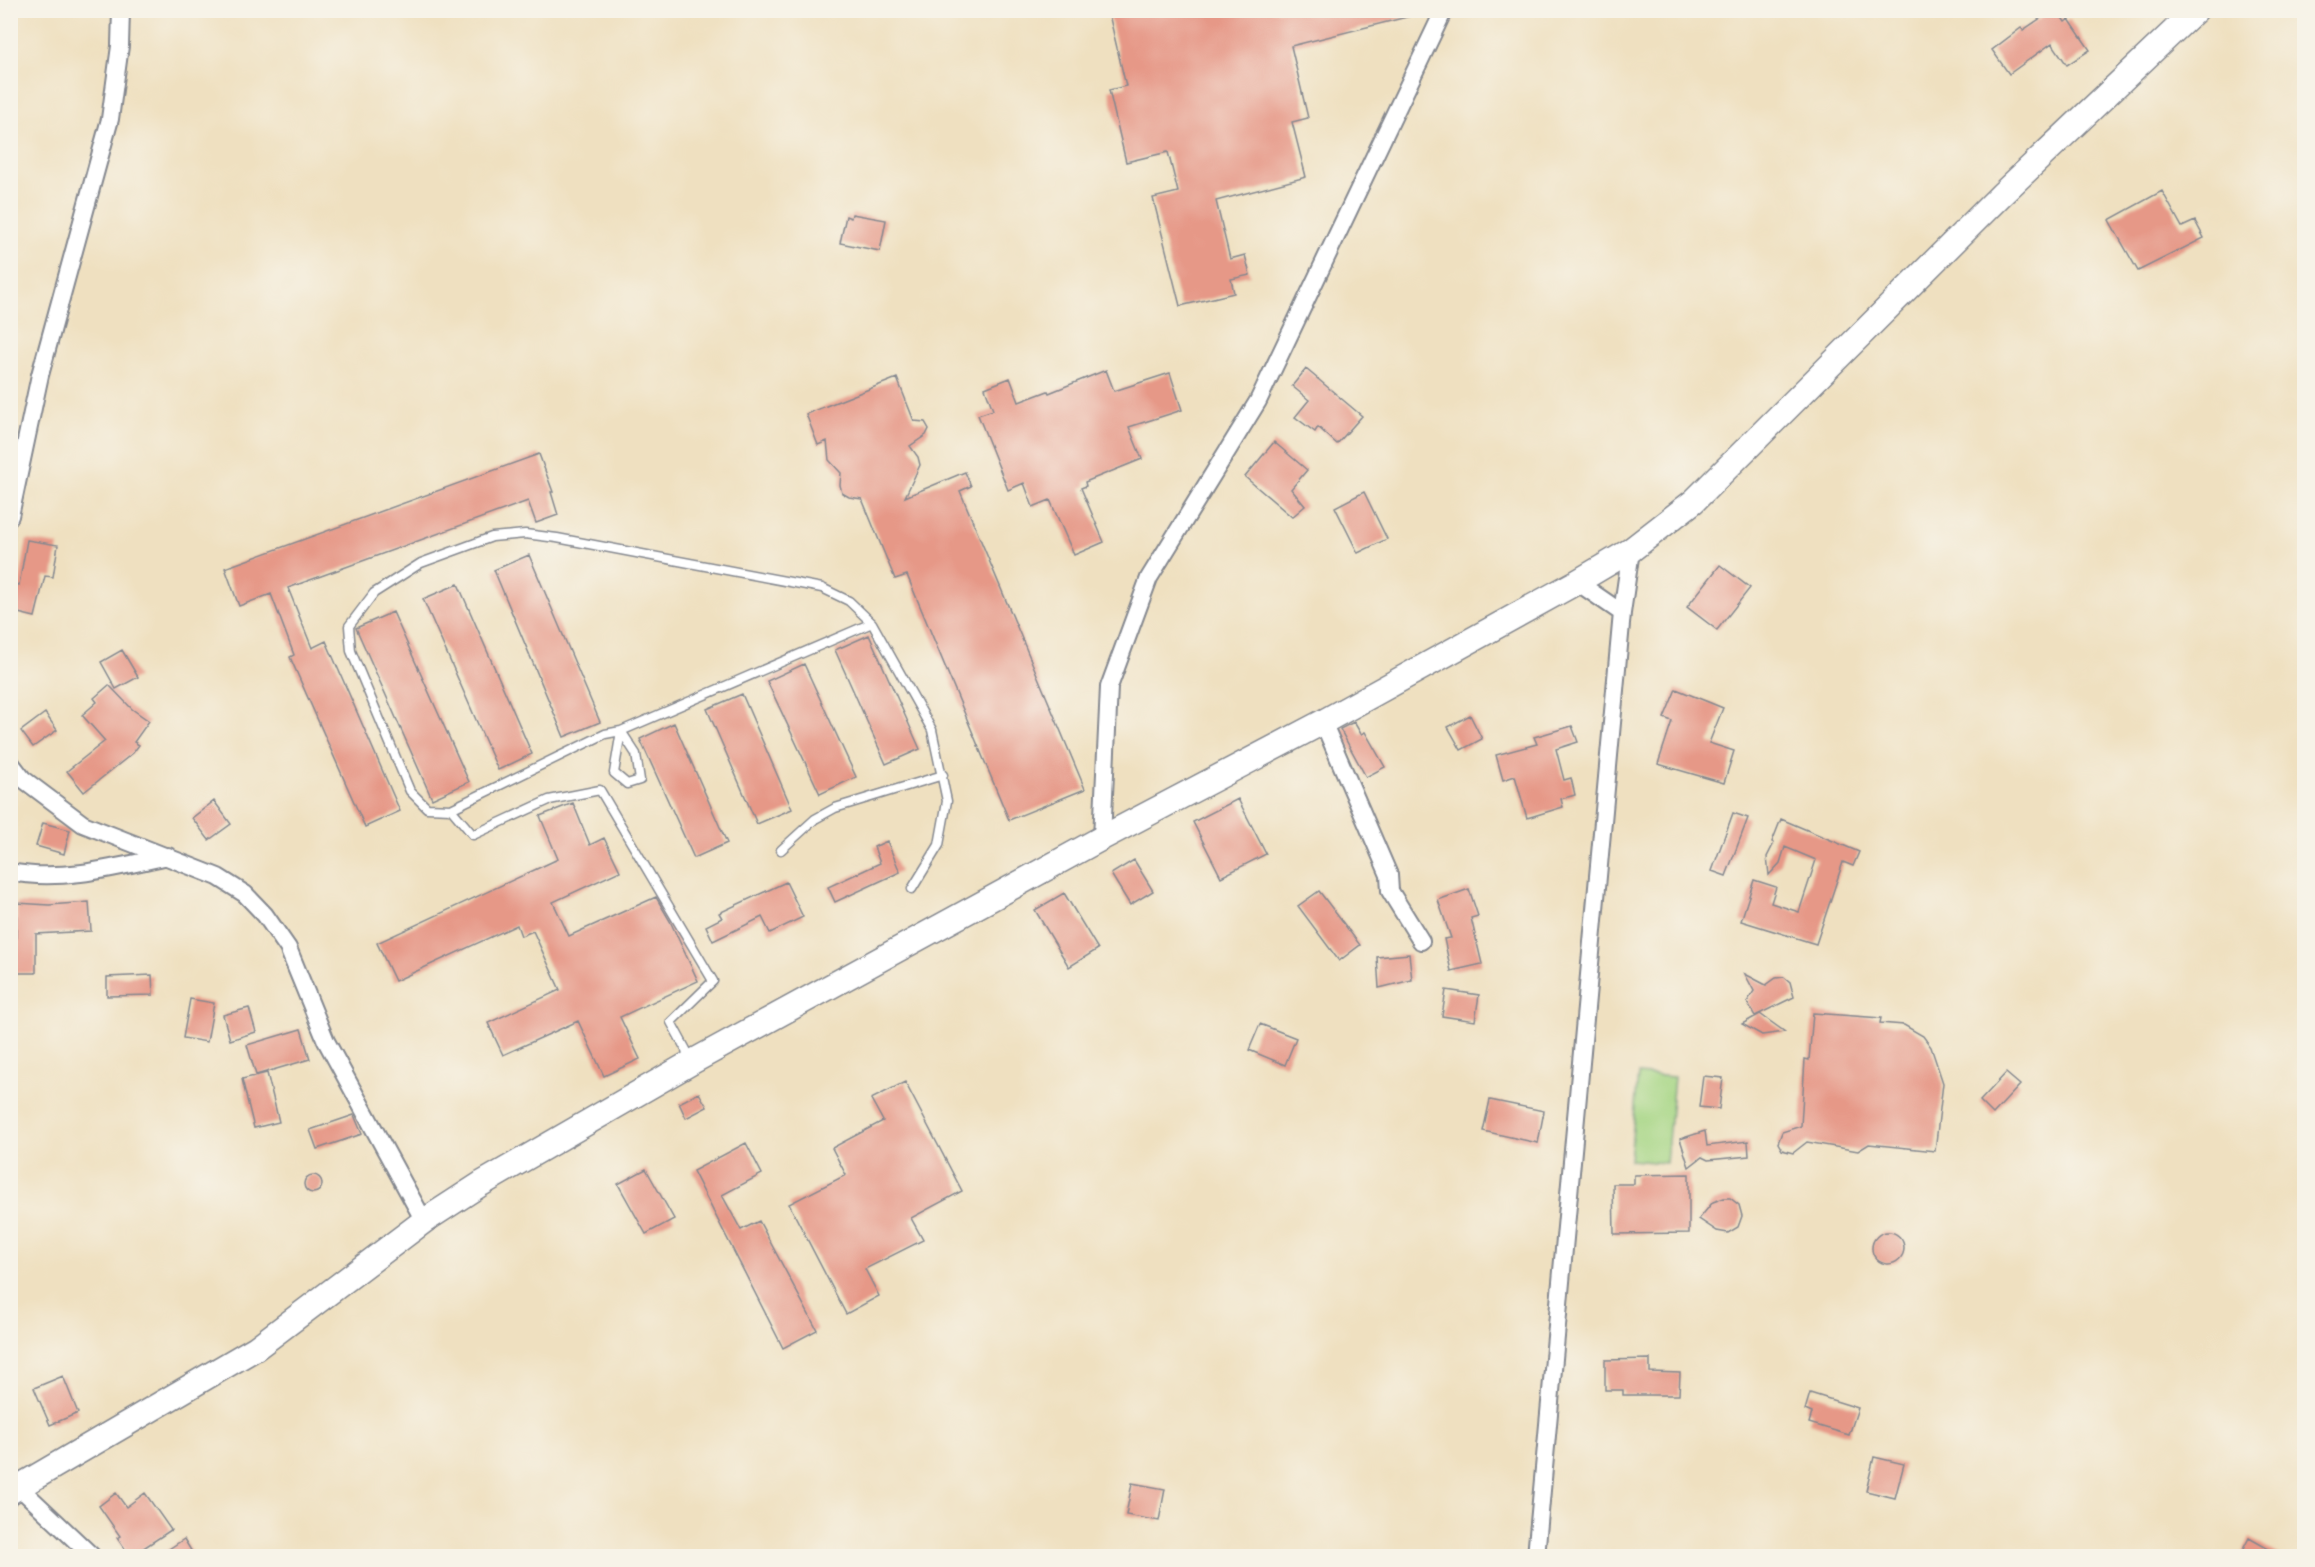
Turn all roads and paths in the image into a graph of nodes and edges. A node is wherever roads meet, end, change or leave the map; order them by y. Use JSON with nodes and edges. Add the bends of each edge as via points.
{"nodes":[{"id":1,"x":121,"y":10,"type":"edge"},
{"id":2,"x":1444,"y":10,"type":"edge"},
{"id":3,"x":2196,"y":10,"type":"edge"},
{"id":4,"x":10,"y":516,"type":"edge"},
{"id":5,"x":1630,"y":550,"type":"junction"},
{"id":6,"x":1577,"y":582,"type":"junction"},
{"id":7,"x":1622,"y":613,"type":"junction"},
{"id":8,"x":872,"y":623,"type":"junction"},
{"id":9,"x":1323,"y":722,"type":"junction"},
{"id":10,"x":621,"y":731,"type":"junction"},
{"id":11,"x":10,"y":762,"type":"edge"},
{"id":12,"x":943,"y":775,"type":"junction"},
{"id":13,"x":451,"y":809,"type":"junction"},
{"id":14,"x":1102,"y":838,"type":"junction"},
{"id":15,"x":781,"y":850,"type":"dead end"},
{"id":16,"x":168,"y":856,"type":"junction"},
{"id":17,"x":10,"y":872,"type":"edge"},
{"id":18,"x":912,"y":889,"type":"dead end"},
{"id":19,"x":1421,"y":941,"type":"dead end"},
{"id":20,"x":692,"y":1062,"type":"junction"},
{"id":21,"x":424,"y":1221,"type":"junction"},
{"id":22,"x":15,"y":1490,"type":"edge"},
{"id":23,"x":92,"y":1557,"type":"edge"},
{"id":24,"x":1536,"y":1557,"type":"edge"}],
"edges":[{"from":1,"to":4,"type":"street","via":[[110,119],[40,375]]},
{"from":2,"to":14,"type":"street","via":[[1258,401],[1149,578],[1109,687]]},
{"from":3,"to":5,"type":"main road","via":[[2002,194],[1702,493]]},
{"from":5,"to":6,"type":"main road"},
{"from":5,"to":7,"type":"street"},
{"from":6,"to":7,"type":"street"},
{"from":6,"to":9,"type":"main road"},
{"from":7,"to":24,"type":"street"},
{"from":8,"to":10,"type":"lane"},
{"from":8,"to":12,"type":"lane","via":[[932,730]]},
{"from":8,"to":13,"type":"lane","via":[[849,601],[822,588],[557,538],[525,534],[492,537],[421,563],[374,593],[349,626],[351,651],[410,791],[427,808]]},
{"from":9,"to":14,"type":"main road"},
{"from":9,"to":19,"type":"street","via":[[1389,875],[1389,891]]},
{"from":10,"to":10,"type":"lane","via":[[636,754],[640,780],[627,784],[614,773]]},
{"from":10,"to":13,"type":"lane","via":[[605,735]]},
{"from":11,"to":16,"type":"street","via":[[23,779],[83,824]]},
{"from":12,"to":15,"type":"lane","via":[[835,808],[815,819]]},
{"from":12,"to":18,"type":"lane","via":[[947,801],[939,845]]},
{"from":13,"to":20,"type":"lane","via":[[473,835],[549,800],[600,790],[713,981],[671,1022]]},
{"from":14,"to":20,"type":"main road"},
{"from":16,"to":17,"type":"street","via":[[93,872],[32,876]]},
{"from":16,"to":21,"type":"street","via":[[218,877],[245,894],[265,915],[288,948],[326,1041]]},
{"from":20,"to":21,"type":"main road"},
{"from":21,"to":22,"type":"main road","via":[[256,1348]]},
{"from":22,"to":23,"type":"street"}]}
